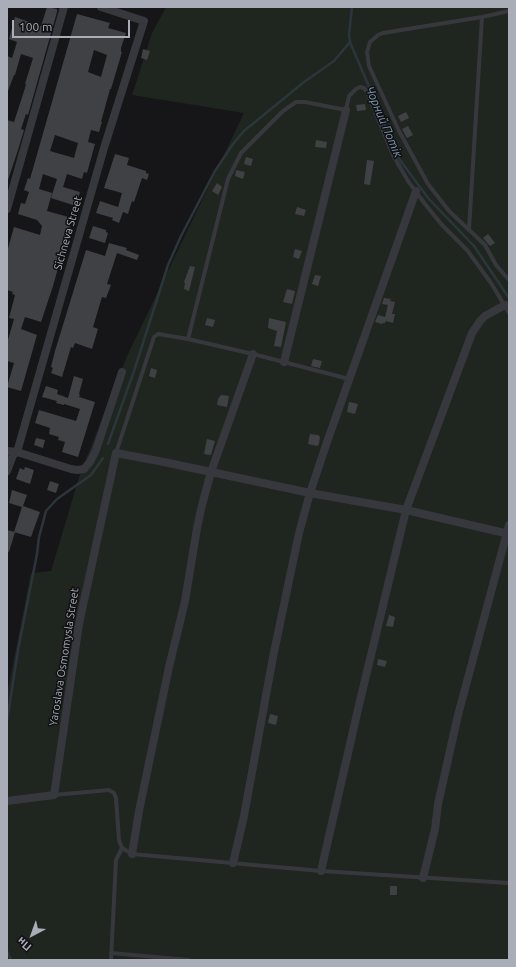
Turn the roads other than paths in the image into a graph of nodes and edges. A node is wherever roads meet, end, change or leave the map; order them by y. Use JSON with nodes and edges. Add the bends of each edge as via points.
{"nodes":[{"id":1,"x":64,"y":7,"type":"edge"},
{"id":2,"x":101,"y":7,"type":"edge"},
{"id":3,"x":509,"y":11,"type":"edge"},
{"id":4,"x":482,"y":17,"type":"junction"},
{"id":5,"x":346,"y":110,"type":"junction"},
{"id":6,"x":416,"y":191,"type":"junction"},
{"id":7,"x":7,"y":209,"type":"edge"},
{"id":8,"x":469,"y":229,"type":"junction"},
{"id":9,"x":509,"y":279,"type":"edge"},
{"id":10,"x":507,"y":309,"type":"edge"},
{"id":11,"x":188,"y":339,"type":"junction"},
{"id":12,"x":253,"y":354,"type":"junction"},
{"id":13,"x":284,"y":362,"type":"junction"},
{"id":14,"x":122,"y":372,"type":"dead end"},
{"id":15,"x":349,"y":379,"type":"junction"},
{"id":16,"x":7,"y":451,"type":"edge"},
{"id":17,"x":17,"y":452,"type":"junction"},
{"id":18,"x":116,"y":453,"type":"junction"},
{"id":19,"x":7,"y":471,"type":"edge"},
{"id":20,"x":211,"y":472,"type":"junction"},
{"id":21,"x":310,"y":493,"type":"junction"},
{"id":22,"x":406,"y":510,"type":"junction"},
{"id":23,"x":509,"y":525,"type":"edge"},
{"id":24,"x":508,"y":533,"type":"edge"},
{"id":25,"x":54,"y":795,"type":"junction"},
{"id":26,"x":7,"y":801,"type":"edge"},
{"id":27,"x":122,"y":848,"type":"junction"},
{"id":28,"x":132,"y":854,"type":"junction"},
{"id":29,"x":233,"y":863,"type":"junction"},
{"id":30,"x":321,"y":871,"type":"junction"},
{"id":31,"x":423,"y":878,"type":"junction"},
{"id":32,"x":509,"y":884,"type":"edge"},
{"id":33,"x":111,"y":953,"type":"junction"},
{"id":34,"x":111,"y":960,"type":"edge"},
{"id":35,"x":189,"y":960,"type":"edge"}],
"edges":[{"from":1,"to":7,"type":"street"},
{"from":2,"to":17,"type":"street","name":"Sichneva Street","via":[[144,21],[104,148]]},
{"from":3,"to":4,"type":"lane"},
{"from":4,"to":8,"type":"lane"},
{"from":4,"to":8,"type":"lane","via":[[378,34],[370,42],[366,52],[369,66],[399,131],[428,184],[449,211]]},
{"from":5,"to":6,"type":"lane","via":[[349,96],[356,89],[364,88],[393,155]]},
{"from":5,"to":11,"type":"lane","via":[[296,102],[242,153],[228,179]]},
{"from":5,"to":13,"type":"street"},
{"from":6,"to":10,"type":"lane","via":[[442,225],[467,250]]},
{"from":6,"to":15,"type":"street"},
{"from":8,"to":9,"type":"lane"},
{"from":10,"to":22,"type":"street","via":[[485,316],[472,333]]},
{"from":11,"to":12,"type":"lane"},
{"from":11,"to":18,"type":"lane","via":[[156,335]]},
{"from":12,"to":13,"type":"lane"},
{"from":12,"to":20,"type":"street"},
{"from":13,"to":15,"type":"lane"},
{"from":14,"to":17,"type":"street","via":[[96,450],[88,466],[77,470]]},
{"from":15,"to":21,"type":"street"},
{"from":16,"to":17,"type":"street"},
{"from":17,"to":19,"type":"street","name":"Sichneva Street","via":[[13,455]]},
{"from":18,"to":20,"type":"street"},
{"from":18,"to":25,"type":"street","name":"Yaroslava Osmomysla Street","via":[[79,624]]},
{"from":20,"to":21,"type":"street"},
{"from":20,"to":28,"type":"street","via":[[197,528],[185,601],[169,667]]},
{"from":21,"to":22,"type":"street"},
{"from":21,"to":29,"type":"street","via":[[274,650]]},
{"from":22,"to":24,"type":"street"},
{"from":22,"to":30,"type":"street"},
{"from":23,"to":24,"type":"street"},
{"from":24,"to":31,"type":"street","via":[[458,715]]},
{"from":25,"to":26,"type":"street"},
{"from":25,"to":27,"type":"lane","via":[[109,790],[114,793]]},
{"from":27,"to":28,"type":"lane"},
{"from":27,"to":33,"type":"lane","via":[[116,860]]},
{"from":28,"to":29,"type":"lane"},
{"from":29,"to":30,"type":"lane"},
{"from":30,"to":31,"type":"lane"},
{"from":31,"to":32,"type":"lane"},
{"from":33,"to":34,"type":"lane"},
{"from":33,"to":35,"type":"lane"}]}
